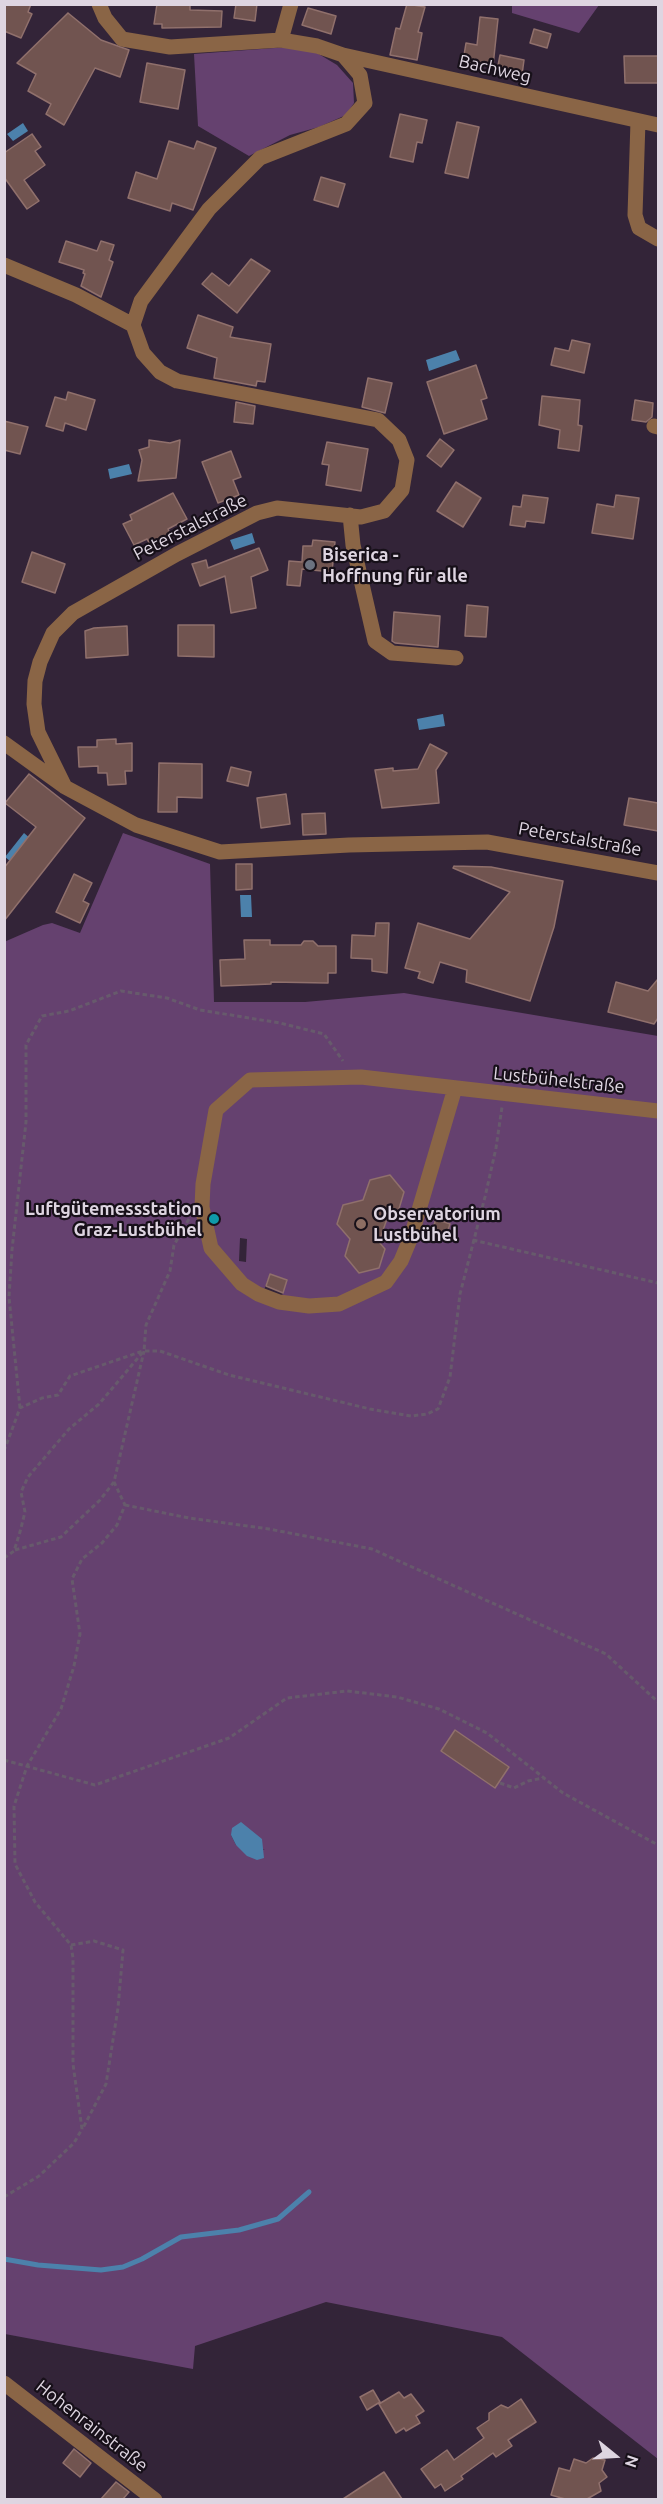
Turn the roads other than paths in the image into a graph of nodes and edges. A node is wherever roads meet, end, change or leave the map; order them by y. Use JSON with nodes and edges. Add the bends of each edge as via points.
{"nodes":[{"id":1,"x":99,"y":4,"type":"edge"},
{"id":2,"x":291,"y":4,"type":"edge"},
{"id":3,"x":281,"y":40,"type":"junction"},
{"id":4,"x":343,"y":55,"type":"junction"},
{"id":5,"x":638,"y":121,"type":"junction"},
{"id":6,"x":658,"y":125,"type":"edge"},
{"id":7,"x":658,"y":239,"type":"edge"},
{"id":8,"x":4,"y":265,"type":"edge"},
{"id":9,"x":133,"y":325,"type":"junction"},
{"id":10,"x":350,"y":515,"type":"junction"},
{"id":11,"x":456,"y":658,"type":"dead end"},
{"id":12,"x":4,"y":743,"type":"edge"},
{"id":13,"x":65,"y":787,"type":"junction"},
{"id":14,"x":658,"y":873,"type":"edge"},
{"id":15,"x":455,"y":1088,"type":"junction"},
{"id":16,"x":658,"y":1111,"type":"edge"},
{"id":17,"x":4,"y":2383,"type":"edge"},
{"id":18,"x":155,"y":2499,"type":"edge"}],
"edges":[{"from":1,"to":3,"type":"street","via":[[122,39],[170,47]]},
{"from":2,"to":3,"type":"street"},
{"from":3,"to":4,"type":"street"},
{"from":4,"to":5,"type":"street","name":"Bachweg"},
{"from":4,"to":9,"type":"street","via":[[360,75],[365,103],[346,124],[260,158],[209,209],[141,302]]},
{"from":5,"to":6,"type":"street","name":"Bachweg"},
{"from":5,"to":7,"type":"street","via":[[635,215],[639,228]]},
{"from":8,"to":9,"type":"street","via":[[76,295]]},
{"from":9,"to":10,"type":"street","name":"Peterstalstraße","via":[[143,354],[160,372],[177,381],[378,420],[399,440],[407,460],[402,490],[384,511],[361,517]]},
{"from":10,"to":11,"type":"street","via":[[352,544],[375,641],[392,653]]},
{"from":10,"to":13,"type":"street","name":"Peterstalstraße","via":[[277,508],[257,513],[73,613],[53,633],[35,681],[38,732]]},
{"from":12,"to":13,"type":"street"},
{"from":13,"to":14,"type":"street","name":"Peterstalstraße","via":[[136,825],[220,852],[487,842]]},
{"from":15,"to":15,"type":"street","name":"Lustbühelstraße","via":[[352,1077],[250,1080],[216,1110],[202,1208],[211,1248],[242,1284],[279,1302],[339,1304],[386,1282],[401,1261]]},
{"from":15,"to":16,"type":"street","name":"Lustbühelstraße"},
{"from":17,"to":18,"type":"street","name":"Hohenrainstraße"}]}
